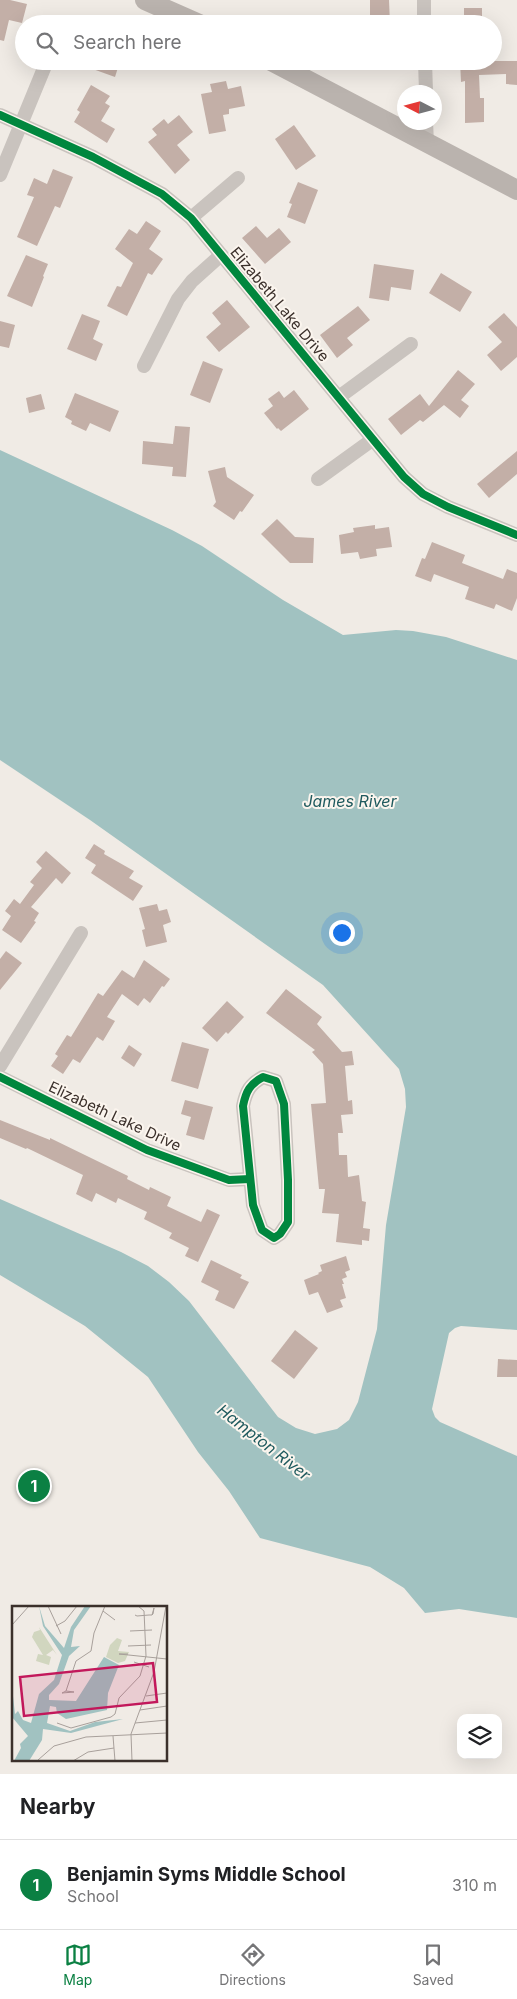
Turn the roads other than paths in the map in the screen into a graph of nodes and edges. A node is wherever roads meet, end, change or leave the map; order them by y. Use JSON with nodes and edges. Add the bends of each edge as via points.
{"nodes":[{"id":1,"x":145,"y":0,"type":"edge"},
{"id":2,"x":424,"y":0,"type":"edge"},
{"id":3,"x":179,"y":15,"type":"edge"},
{"id":4,"x":424,"y":15,"type":"edge"},
{"id":5,"x":43,"y":70,"type":"edge"},
{"id":6,"x":291,"y":70,"type":"edge"},
{"id":7,"x":425,"y":70,"type":"edge"},
{"id":8,"x":426,"y":85,"type":"edge"},
{"id":9,"x":0,"y":116,"type":"edge"},
{"id":10,"x":20,"y":124,"type":"junction"},
{"id":11,"x":427,"y":132,"type":"edge"},
{"id":12,"x":0,"y":175,"type":"edge"},
{"id":13,"x":238,"y":178,"type":"dead end"},
{"id":14,"x":517,"y":190,"type":"edge"},
{"id":15,"x":191,"y":218,"type":"junction"},
{"id":16,"x":221,"y":255,"type":"junction"},
{"id":17,"x":411,"y":344,"type":"dead end"},
{"id":18,"x":144,"y":366,"type":"dead end"},
{"id":19,"x":339,"y":396,"type":"junction"},
{"id":20,"x":372,"y":440,"type":"junction"},
{"id":21,"x":318,"y":480,"type":"dead end"},
{"id":22,"x":517,"y":535,"type":"edge"},
{"id":23,"x":81,"y":933,"type":"dead end"},
{"id":24,"x":0,"y":1066,"type":"edge"},
{"id":25,"x":0,"y":1077,"type":"edge"},
{"id":26,"x":250,"y":1179,"type":"junction"}],
"edges":[{"from":1,"to":3,"type":"main road"},
{"from":2,"to":4,"type":"street"},
{"from":5,"to":10,"type":"street"},
{"from":6,"to":11,"type":"main road"},
{"from":7,"to":8,"type":"street"},
{"from":9,"to":10,"type":"street","name":"Elizabeth Lake Drive"},
{"from":10,"to":12,"type":"street"},
{"from":10,"to":15,"type":"street","name":"Elizabeth Lake Drive","via":[[93,157],[162,194]]},
{"from":11,"to":14,"type":"main road"},
{"from":13,"to":15,"type":"street"},
{"from":15,"to":16,"type":"street","name":"Elizabeth Lake Drive"},
{"from":16,"to":18,"type":"street","via":[[192,281],[178,299]]},
{"from":16,"to":19,"type":"street","name":"Elizabeth Lake Drive"},
{"from":17,"to":19,"type":"street"},
{"from":19,"to":20,"type":"street","name":"Elizabeth Lake Drive"},
{"from":20,"to":21,"type":"street"},
{"from":20,"to":22,"type":"street","name":"Elizabeth Lake Drive","via":[[423,494]]},
{"from":23,"to":24,"type":"street"},
{"from":25,"to":26,"type":"street","name":"Elizabeth Lake Drive","via":[[147,1150],[229,1180]]},
{"from":26,"to":26,"type":"street","via":[[245,1093],[253,1082],[263,1077],[276,1081],[284,1104],[288,1222],[274,1238],[262,1230]]}]}
